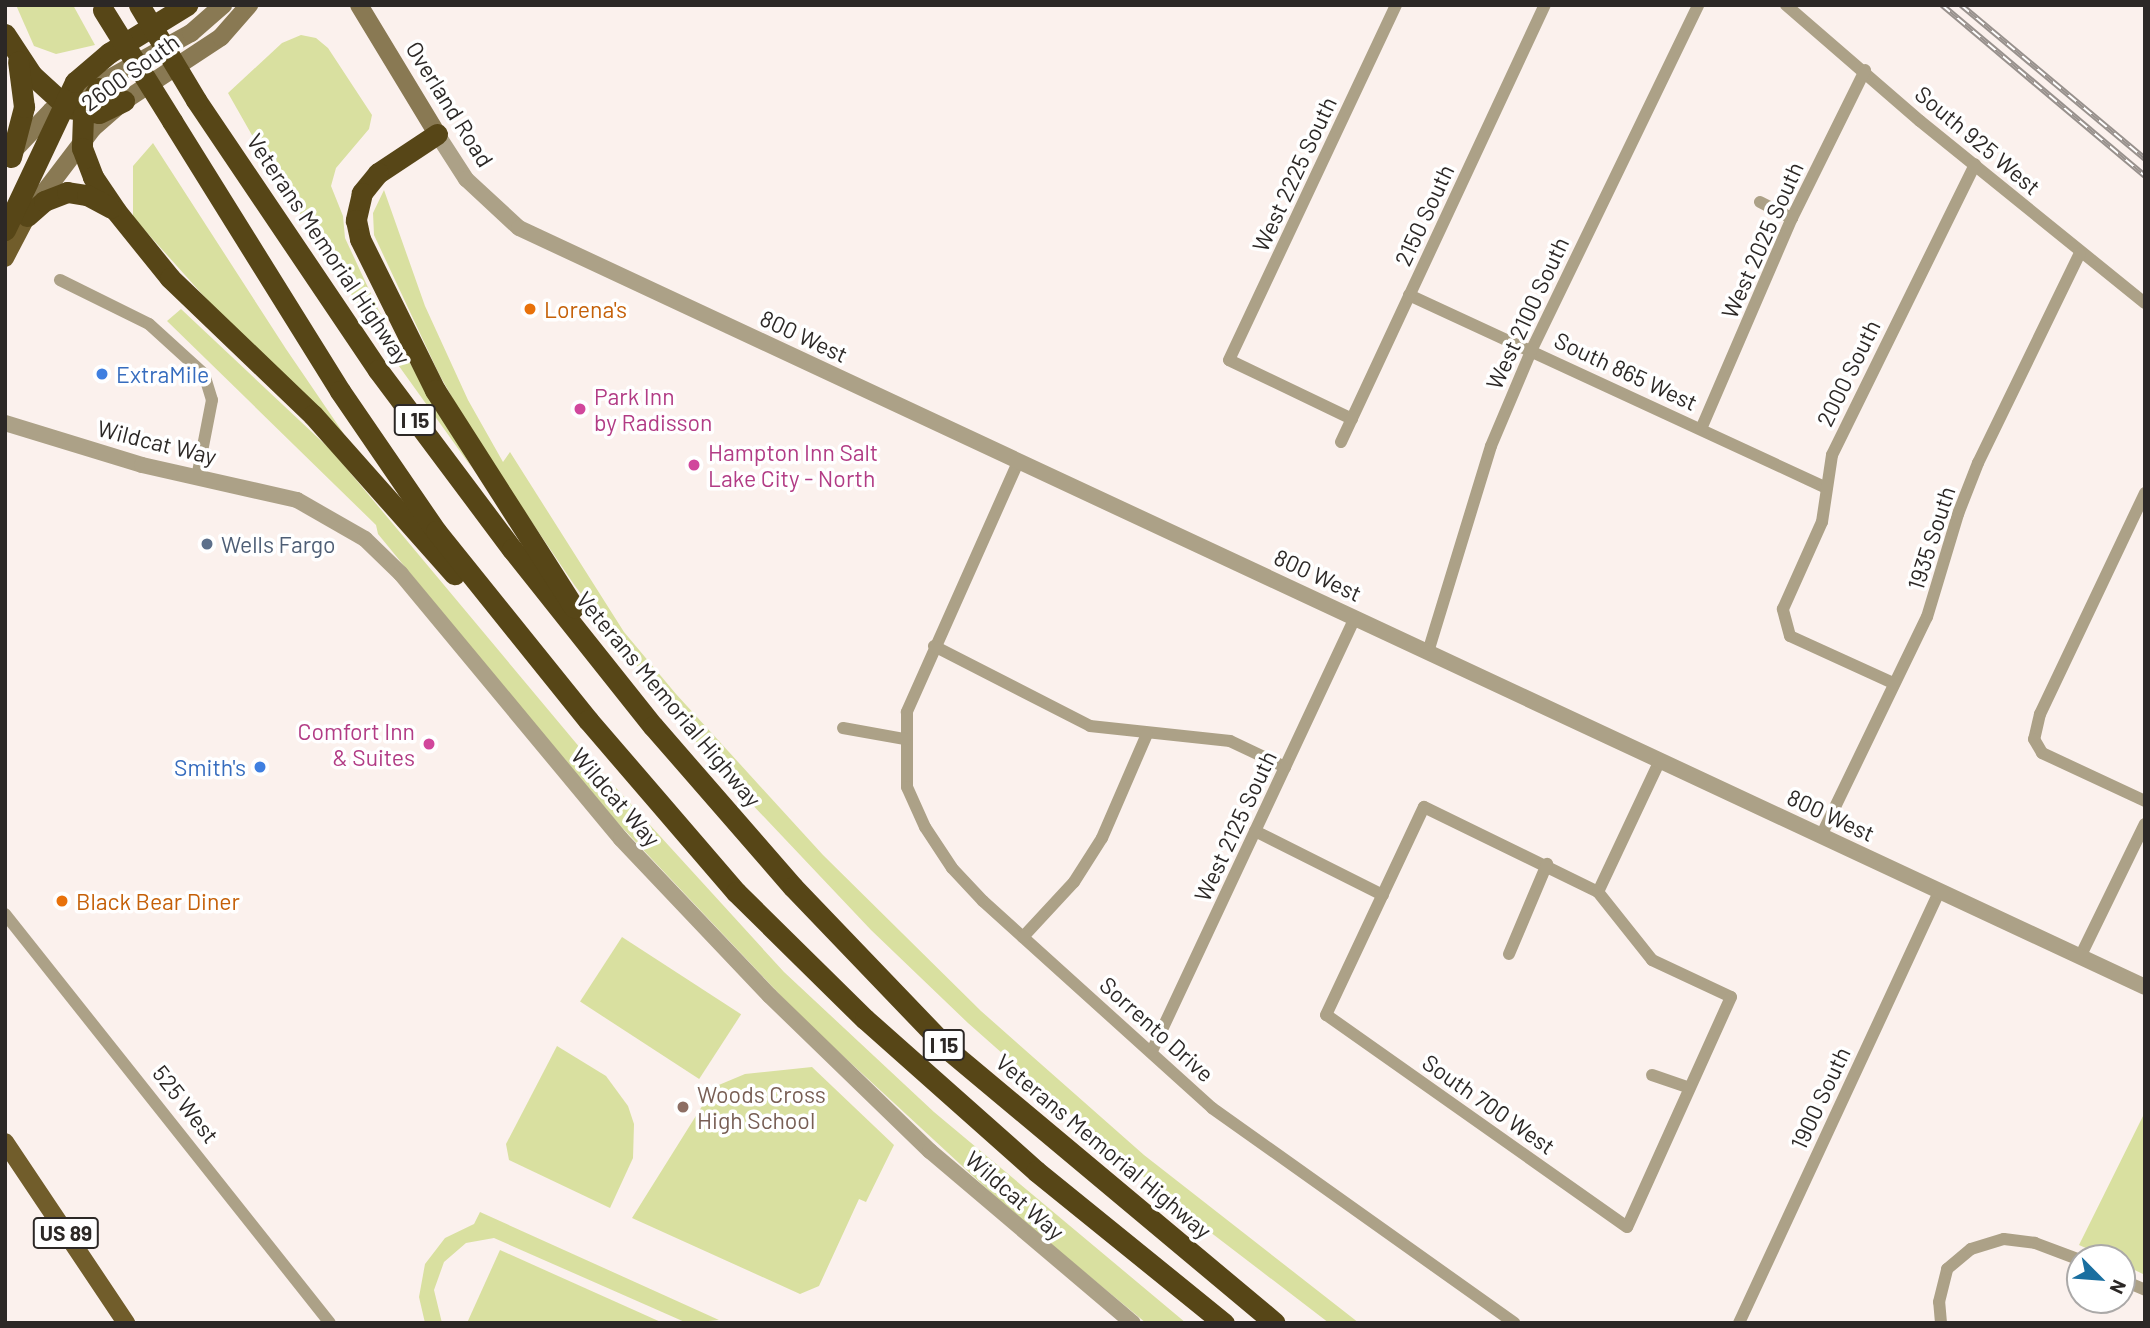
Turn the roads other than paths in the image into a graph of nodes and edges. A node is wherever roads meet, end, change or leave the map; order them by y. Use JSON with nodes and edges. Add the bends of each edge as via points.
{"nodes":[{"id":1,"x":139,"y":5,"type":"edge"},
{"id":2,"x":187,"y":5,"type":"edge"},
{"id":3,"x":223,"y":5,"type":"edge"},
{"id":4,"x":249,"y":5,"type":"edge"},
{"id":5,"x":359,"y":5,"type":"edge"},
{"id":6,"x":1396,"y":5,"type":"edge"},
{"id":7,"x":1545,"y":5,"type":"edge"},
{"id":8,"x":1698,"y":5,"type":"edge"},
{"id":9,"x":1786,"y":5,"type":"edge"},
{"id":10,"x":102,"y":8,"type":"edge"},
{"id":11,"x":10,"y":43,"type":"edge"},
{"id":12,"x":1865,"y":70,"type":"junction"},
{"id":13,"x":97,"y":88,"type":"junction"},
{"id":14,"x":124,"y":101,"type":"junction"},
{"id":15,"x":62,"y":104,"type":"junction"},
{"id":16,"x":85,"y":113,"type":"junction"},
{"id":17,"x":436,"y":134,"type":"junction"},
{"id":18,"x":81,"y":140,"type":"junction"},
{"id":19,"x":8,"y":163,"type":"edge"},
{"id":20,"x":1975,"y":164,"type":"junction"},
{"id":21,"x":479,"y":193,"type":"joint"},
{"id":22,"x":1760,"y":202,"type":"dead end"},
{"id":23,"x":116,"y":211,"type":"junction"},
{"id":24,"x":27,"y":216,"type":"junction"},
{"id":25,"x":1792,"y":218,"type":"junction"},
{"id":26,"x":5,"y":230,"type":"edge"},
{"id":27,"x":2080,"y":253,"type":"junction"},
{"id":28,"x":5,"y":258,"type":"edge"},
{"id":29,"x":60,"y":280,"type":"dead end"},
{"id":30,"x":1409,"y":295,"type":"junction"},
{"id":31,"x":2145,"y":303,"type":"edge"},
{"id":32,"x":1532,"y":349,"type":"junction"},
{"id":33,"x":1352,"y":419,"type":"junction"},
{"id":34,"x":5,"y":423,"type":"edge"},
{"id":35,"x":1701,"y":429,"type":"junction"},
{"id":36,"x":1341,"y":442,"type":"dead end"},
{"id":37,"x":1019,"y":460,"type":"junction"},
{"id":38,"x":197,"y":477,"type":"junction"},
{"id":39,"x":1824,"y":487,"type":"junction"},
{"id":40,"x":2145,"y":493,"type":"edge"},
{"id":41,"x":1355,"y":618,"type":"junction"},
{"id":42,"x":934,"y":646,"type":"junction"},
{"id":43,"x":1428,"y":652,"type":"junction"},
{"id":44,"x":1893,"y":683,"type":"junction"},
{"id":45,"x":587,"y":720,"type":"junction"},
{"id":46,"x":653,"y":726,"type":"junction"},
{"id":47,"x":843,"y":728,"type":"dead end"},
{"id":48,"x":1147,"y":734,"type":"junction"},
{"id":49,"x":905,"y":739,"type":"junction"},
{"id":50,"x":1660,"y":760,"type":"junction"},
{"id":51,"x":1285,"y":767,"type":"junction"},
{"id":52,"x":2145,"y":801,"type":"edge"},
{"id":53,"x":2145,"y":824,"type":"edge"},
{"id":54,"x":1255,"y":831,"type":"junction"},
{"id":55,"x":1821,"y":836,"type":"junction"},
{"id":56,"x":1547,"y":864,"type":"junction"},
{"id":57,"x":1940,"y":890,"type":"junction"},
{"id":58,"x":1598,"y":892,"type":"junction"},
{"id":59,"x":1383,"y":895,"type":"junction"},
{"id":60,"x":5,"y":914,"type":"edge"},
{"id":61,"x":1023,"y":937,"type":"junction"},
{"id":62,"x":1509,"y":954,"type":"dead end"},
{"id":63,"x":2080,"y":957,"type":"junction"},
{"id":64,"x":2145,"y":987,"type":"edge"},
{"id":65,"x":1152,"y":1051,"type":"junction"},
{"id":66,"x":1652,"y":1074,"type":"dead end"},
{"id":67,"x":1689,"y":1088,"type":"junction"},
{"id":68,"x":5,"y":1142,"type":"edge"},
{"id":69,"x":2066,"y":1255,"type":"edge"},
{"id":70,"x":126,"y":1323,"type":"edge"},
{"id":71,"x":330,"y":1323,"type":"edge"},
{"id":72,"x":1133,"y":1323,"type":"edge"},
{"id":73,"x":1224,"y":1323,"type":"edge"},
{"id":74,"x":1275,"y":1323,"type":"edge"},
{"id":75,"x":1514,"y":1323,"type":"edge"},
{"id":76,"x":1739,"y":1323,"type":"edge"},
{"id":77,"x":1941,"y":1323,"type":"edge"}],
"edges":[{"from":1,"to":46,"type":"highway","name":"Veterans Memorial Highway","number":"I 15","bridge":true,"via":[[196,100],[378,370]]},
{"from":2,"to":15,"type":"highway","via":[[98,60],[75,82]]},
{"from":3,"to":13,"type":"main road","via":[[201,27]]},
{"from":4,"to":14,"type":"main road","name":"2600 South","via":[[221,37]]},
{"from":5,"to":17,"type":"main road","name":"Overland Road"},
{"from":6,"to":33,"type":"street","name":"West 2225 South","via":[[1229,360]]},
{"from":7,"to":30,"type":"street","name":"2150 South"},
{"from":8,"to":32,"type":"street","name":"West 2100 South"},
{"from":9,"to":12,"type":"street","name":"South 925 West"},
{"from":10,"to":45,"type":"highway","number":"I 15","bridge":true,"via":[[340,391],[436,531]]},
{"from":11,"to":15,"type":"highway"},
{"from":11,"to":19,"type":"highway","via":[[24,107]]},
{"from":12,"to":20,"type":"street","name":"South 925 West"},
{"from":12,"to":25,"type":"street","name":"West 2025 South"},
{"from":13,"to":15,"type":"main road"},
{"from":13,"to":16,"type":"highway"},
{"from":14,"to":16,"type":"highway","via":[[108,110]]},
{"from":14,"to":18,"type":"main road","name":"2600 South"},
{"from":15,"to":16,"type":"highway"},
{"from":15,"to":19,"type":"main road","via":[[33,125]]},
{"from":15,"to":26,"type":"highway"},
{"from":16,"to":18,"type":"highway"},
{"from":17,"to":21,"type":"street","name":"Overland Road"},
{"from":17,"to":46,"type":"highway","via":[[378,173],[362,193],[356,220],[360,239],[435,390],[506,507]]},
{"from":18,"to":23,"type":"highway","via":[[89,168]]},
{"from":18,"to":24,"type":"main road","name":"2600 South"},
{"from":20,"to":27,"type":"street","name":"South 925 West"},
{"from":20,"to":39,"type":"street","name":"2000 South","via":[[1832,455]]},
{"from":21,"to":37,"type":"street","name":"800 West","via":[[519,228]]},
{"from":22,"to":25,"type":"street"},
{"from":23,"to":24,"type":"highway","via":[[88,195],[67,192],[44,201]]},
{"from":23,"to":45,"type":"highway","via":[[170,278],[313,415]]},
{"from":24,"to":28,"type":"main road","name":"2600 South"},
{"from":25,"to":35,"type":"street","name":"West 2025 South"},
{"from":27,"to":31,"type":"street","name":"South 925 West"},
{"from":27,"to":44,"type":"street","name":"1935 South","via":[[1978,463],[1927,617]]},
{"from":29,"to":38,"type":"street","via":[[149,324],[204,374],[212,400]]},
{"from":30,"to":32,"type":"street","name":"South 865 West"},
{"from":30,"to":33,"type":"street","name":"2150 South"},
{"from":32,"to":35,"type":"street","name":"South 865 West"},
{"from":32,"to":43,"type":"street","name":"West 2100 South","via":[[1491,446]]},
{"from":33,"to":36,"type":"street","name":"2150 South"},
{"from":34,"to":38,"type":"street","name":"Wildcat Way"},
{"from":35,"to":39,"type":"street","name":"South 865 West"},
{"from":37,"to":41,"type":"street","name":"800 West"},
{"from":37,"to":42,"type":"street","name":"Sorrento Drive"},
{"from":38,"to":72,"type":"street","name":"Wildcat Way","via":[[297,500],[340,521],[376,548],[621,839],[770,996],[930,1151]]},
{"from":39,"to":44,"type":"street","name":"2000 South","via":[[1822,522],[1783,608],[1790,636]]},
{"from":40,"to":52,"type":"street","via":[[2040,714],[2034,739],[2042,753]]},
{"from":41,"to":43,"type":"street","name":"800 West"},
{"from":41,"to":51,"type":"street","name":"West 2125 South"},
{"from":42,"to":48,"type":"street","via":[[1090,726]]},
{"from":42,"to":49,"type":"street","name":"Sorrento Drive","via":[[907,712]]},
{"from":43,"to":50,"type":"street","name":"800 West"},
{"from":44,"to":55,"type":"street","name":"1935 South"},
{"from":45,"to":73,"type":"highway","number":"I 15","via":[[736,892],[865,1019],[1036,1171]]},
{"from":46,"to":74,"type":"highway","name":"Veterans Memorial Highway","number":"I 15","via":[[793,887],[951,1052]]},
{"from":47,"to":49,"type":"street"},
{"from":48,"to":51,"type":"street","via":[[1183,733],[1230,741]]},
{"from":48,"to":61,"type":"street","via":[[1102,838],[1074,882]]},
{"from":49,"to":61,"type":"street","name":"Sorrento Drive","via":[[907,787],[925,827],[952,868]]},
{"from":50,"to":55,"type":"street","name":"800 West"},
{"from":50,"to":58,"type":"street"},
{"from":51,"to":54,"type":"street","name":"West 2125 South"},
{"from":53,"to":63,"type":"street"},
{"from":54,"to":59,"type":"street"},
{"from":54,"to":65,"type":"street","name":"West 2125 South"},
{"from":55,"to":57,"type":"street","name":"800 West"},
{"from":56,"to":58,"type":"street"},
{"from":56,"to":59,"type":"street","via":[[1424,807]]},
{"from":56,"to":62,"type":"street"},
{"from":57,"to":63,"type":"street","name":"800 West"},
{"from":57,"to":76,"type":"street","name":"1900 South"},
{"from":58,"to":67,"type":"street","via":[[1652,960],[1731,997]]},
{"from":59,"to":67,"type":"street","name":"South 700 West","via":[[1326,1015],[1627,1227]]},
{"from":60,"to":71,"type":"street","name":"525 West"},
{"from":61,"to":65,"type":"street","name":"Sorrento Drive"},
{"from":63,"to":64,"type":"street","name":"800 West"},
{"from":65,"to":75,"type":"street","name":"Sorrento Drive","via":[[1212,1108]]},
{"from":66,"to":67,"type":"street"},
{"from":68,"to":70,"type":"main road","number":"US 89"},
{"from":69,"to":77,"type":"street","via":[[2035,1243],[2004,1239],[1971,1249],[1947,1269],[1939,1301]]}]}
